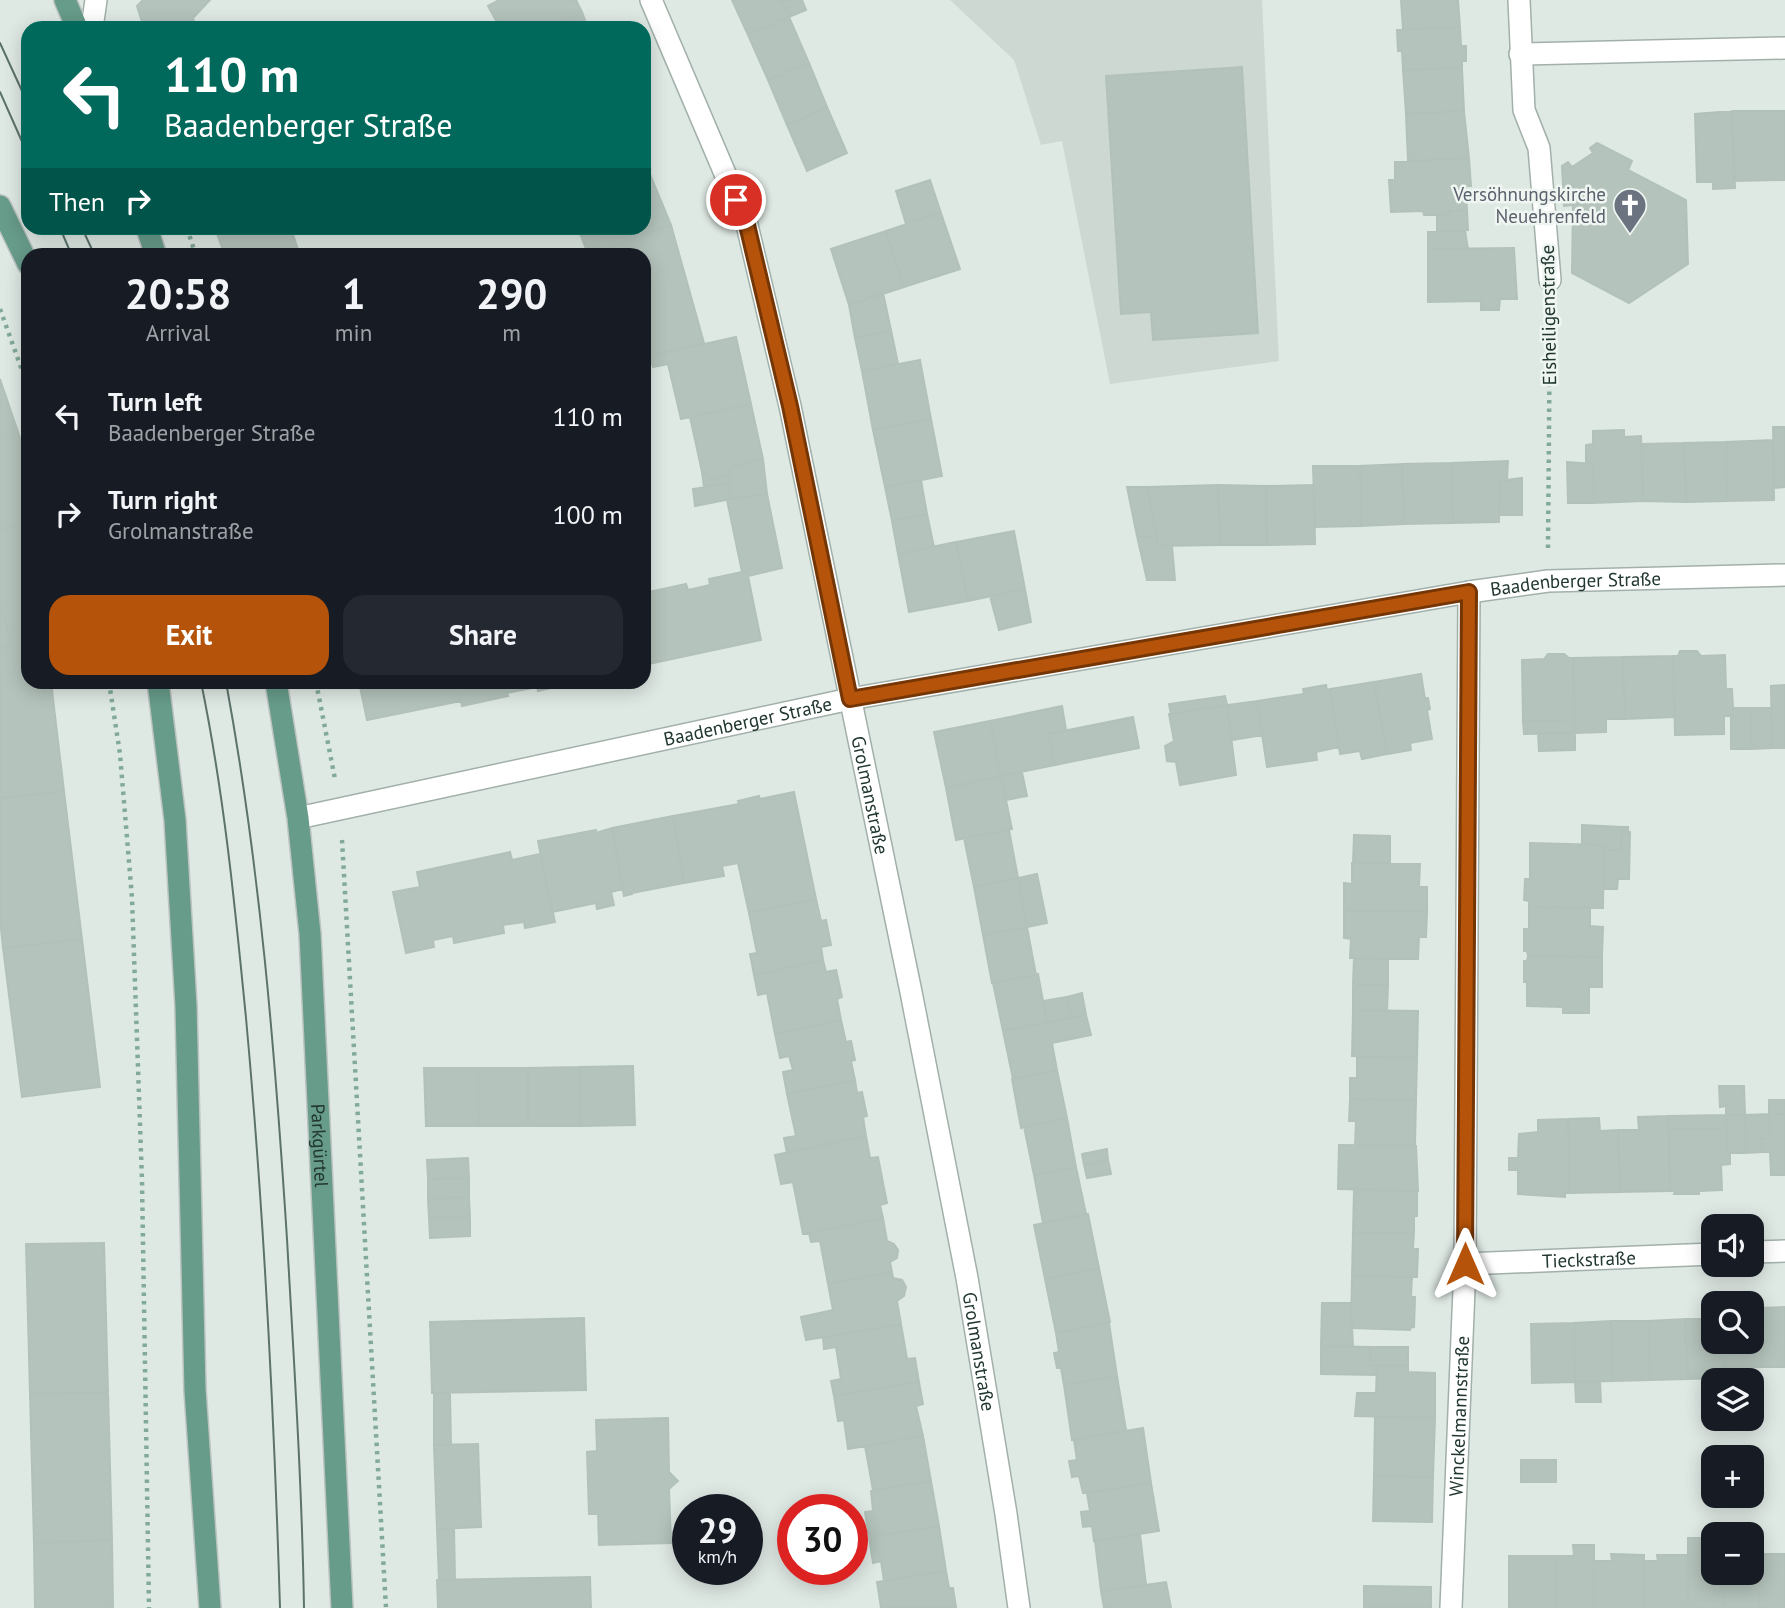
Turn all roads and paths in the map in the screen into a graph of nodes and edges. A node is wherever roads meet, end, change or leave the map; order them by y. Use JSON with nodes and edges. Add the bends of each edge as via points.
{"nodes":[{"id":1,"x":65,"y":0,"type":"edge"},
{"id":2,"x":96,"y":0,"type":"edge"},
{"id":3,"x":651,"y":0,"type":"edge"},
{"id":4,"x":1519,"y":0,"type":"edge"},
{"id":5,"x":74,"y":21,"type":"edge"},
{"id":6,"x":93,"y":21,"type":"edge"},
{"id":7,"x":1785,"y":48,"type":"edge"},
{"id":8,"x":1520,"y":54,"type":"junction"},
{"id":9,"x":0,"y":206,"type":"edge"},
{"id":10,"x":21,"y":250,"type":"edge"},
{"id":11,"x":1550,"y":280,"type":"joint"},
{"id":12,"x":0,"y":309,"type":"edge"},
{"id":13,"x":21,"y":368,"type":"edge"},
{"id":14,"x":1785,"y":575,"type":"edge"},
{"id":15,"x":1548,"y":581,"type":"junction"},
{"id":16,"x":1469,"y":592,"type":"junction"},
{"id":17,"x":110,"y":689,"type":"edge"},
{"id":18,"x":159,"y":689,"type":"edge"},
{"id":19,"x":277,"y":689,"type":"edge"},
{"id":20,"x":317,"y":689,"type":"edge"},
{"id":21,"x":850,"y":699,"type":"junction"},
{"id":22,"x":340,"y":808,"type":"junction"},
{"id":23,"x":298,"y":818,"type":"junction"},
{"id":24,"x":1785,"y":1251,"type":"edge"},
{"id":25,"x":1764,"y":1252,"type":"edge"},
{"id":26,"x":1701,"y":1254,"type":"edge"},
{"id":27,"x":1465,"y":1264,"type":"junction"},
{"id":28,"x":149,"y":1608,"type":"edge"},
{"id":29,"x":210,"y":1608,"type":"edge"},
{"id":30,"x":342,"y":1608,"type":"edge"},
{"id":31,"x":386,"y":1608,"type":"edge"},
{"id":32,"x":1019,"y":1608,"type":"edge"},
{"id":33,"x":1451,"y":1608,"type":"edge"}],
"edges":[{"from":1,"to":5,"type":"main road"},
{"from":2,"to":6,"type":"street"},
{"from":3,"to":21,"type":"street","name":"Grolmanstraße","via":[[747,225],[790,406]]},
{"from":4,"to":8,"type":"street","name":"Eisheiligenstraße"},
{"from":7,"to":8,"type":"street"},
{"from":8,"to":11,"type":"street","name":"Eisheiligenstraße","via":[[1524,110],[1539,148]]},
{"from":9,"to":10,"type":"main road"},
{"from":11,"to":15,"type":"path","name":"Eisheiligenstraße"},
{"from":12,"to":13,"type":"path"},
{"from":14,"to":15,"type":"street","name":"Baadenberger Straße"},
{"from":15,"to":16,"type":"street","name":"Baadenberger Straße"},
{"from":16,"to":21,"type":"street","name":"Baadenberger Straße"},
{"from":16,"to":27,"type":"street","name":"Winckelmannstraße"},
{"from":17,"to":28,"type":"path","via":[[132,898]]},
{"from":18,"to":29,"type":"main road","via":[[175,820],[185,993],[195,1390]]},
{"from":19,"to":23,"type":"main road","name":"Parkgürtel"},
{"from":20,"to":22,"type":"path"},
{"from":21,"to":22,"type":"street","name":"Baadenberger Straße"},
{"from":21,"to":32,"type":"street","name":"Grolmanstraße","via":[[967,1278]]},
{"from":22,"to":23,"type":"street","name":"Baadenberger Straße"},
{"from":22,"to":31,"type":"path"},
{"from":23,"to":30,"type":"main road","name":"Parkgürtel","via":[[310,934]]},
{"from":24,"to":25,"type":"street"},
{"from":26,"to":27,"type":"street","name":"Tieckstraße"},
{"from":27,"to":33,"type":"street","name":"Winckelmannstraße"}]}
